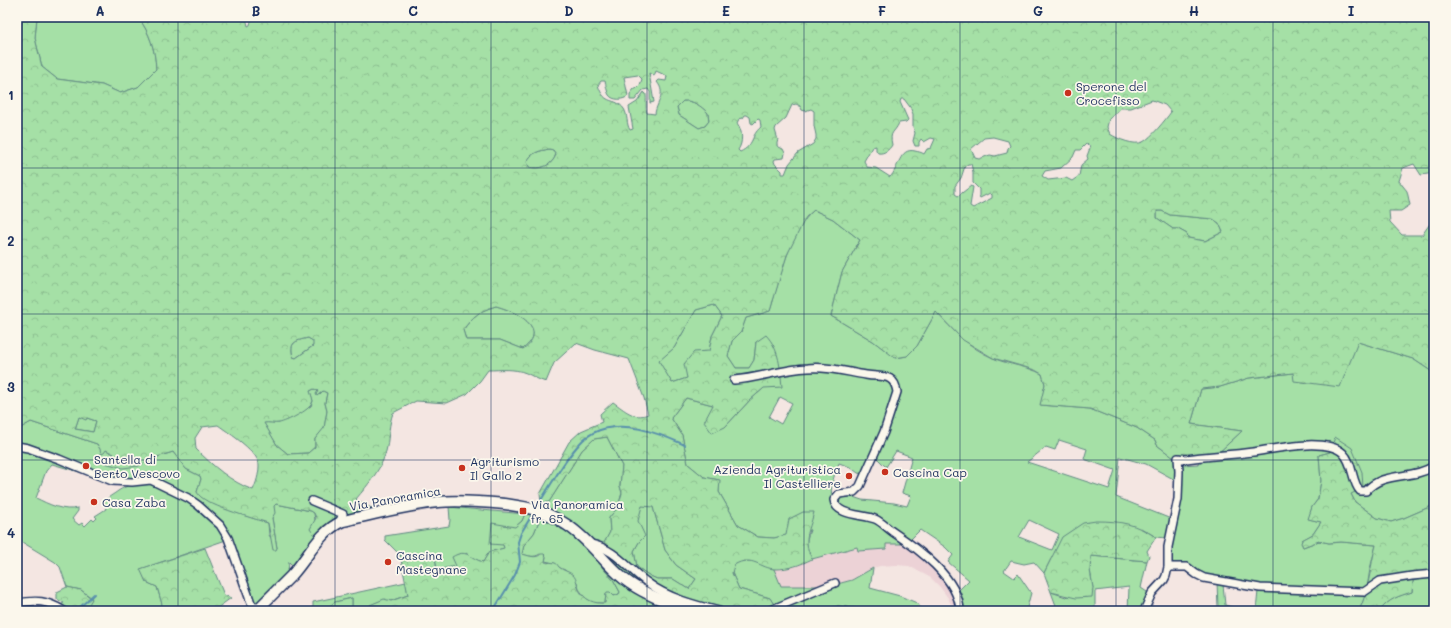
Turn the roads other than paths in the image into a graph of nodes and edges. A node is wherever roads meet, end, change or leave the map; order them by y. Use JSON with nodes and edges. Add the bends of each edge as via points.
{"nodes":[{"id":1,"x":734,"y":380,"type":"dead end"},
{"id":2,"x":17,"y":446,"type":"edge"},
{"id":3,"x":1432,"y":467,"type":"dead end"},
{"id":4,"x":312,"y":501,"type":"dead end"},
{"id":5,"x":339,"y":523,"type":"junction"},
{"id":6,"x":590,"y":544,"type":"junction"},
{"id":7,"x":1168,"y":567,"type":"junction"},
{"id":8,"x":1434,"y":574,"type":"edge"},
{"id":9,"x":835,"y":583,"type":"dead end"},
{"id":10,"x":17,"y":603,"type":"edge"},
{"id":11,"x":64,"y":611,"type":"edge"},
{"id":12,"x":256,"y":611,"type":"edge"},
{"id":13,"x":689,"y":611,"type":"edge"},
{"id":14,"x":719,"y":611,"type":"edge"},
{"id":15,"x":768,"y":611,"type":"edge"},
{"id":16,"x":960,"y":611,"type":"edge"},
{"id":17,"x":1144,"y":611,"type":"edge"}],
"edges":[{"from":1,"to":16,"type":"street","via":[[808,368],[888,377],[892,380],[897,392],[889,419],[860,486],[854,492],[839,494],[834,500],[835,504],[841,511],[864,515],[878,521],[934,564],[951,586]]},
{"from":2,"to":12,"type":"street","via":[[60,459],[112,481],[151,480],[188,498],[224,530]]},
{"from":3,"to":7,"type":"street","via":[[1414,474],[1389,477],[1370,486],[1366,491],[1360,491],[1356,487],[1349,461],[1332,447],[1295,445],[1253,452],[1178,458],[1178,493],[1168,547]]},
{"from":4,"to":5,"type":"street","via":[[343,514]]},
{"from":5,"to":6,"type":"street","name":"Via Panoramica","via":[[426,504],[485,502],[540,510],[567,525]]},
{"from":5,"to":12,"type":"street","name":"Via Panoramica","via":[[327,532],[292,576]]},
{"from":6,"to":13,"type":"street","name":"Via Panoramica","via":[[624,579],[645,592]]},
{"from":6,"to":14,"type":"street","name":"Via Panoramica","via":[[610,551],[647,583],[661,591]]},
{"from":7,"to":8,"type":"street","via":[[1187,567],[1204,578],[1260,588],[1364,592],[1380,581]]},
{"from":7,"to":17,"type":"street","via":[[1164,580],[1152,592]]},
{"from":9,"to":15,"type":"street"},
{"from":10,"to":11,"type":"street","via":[[44,602]]}]}
